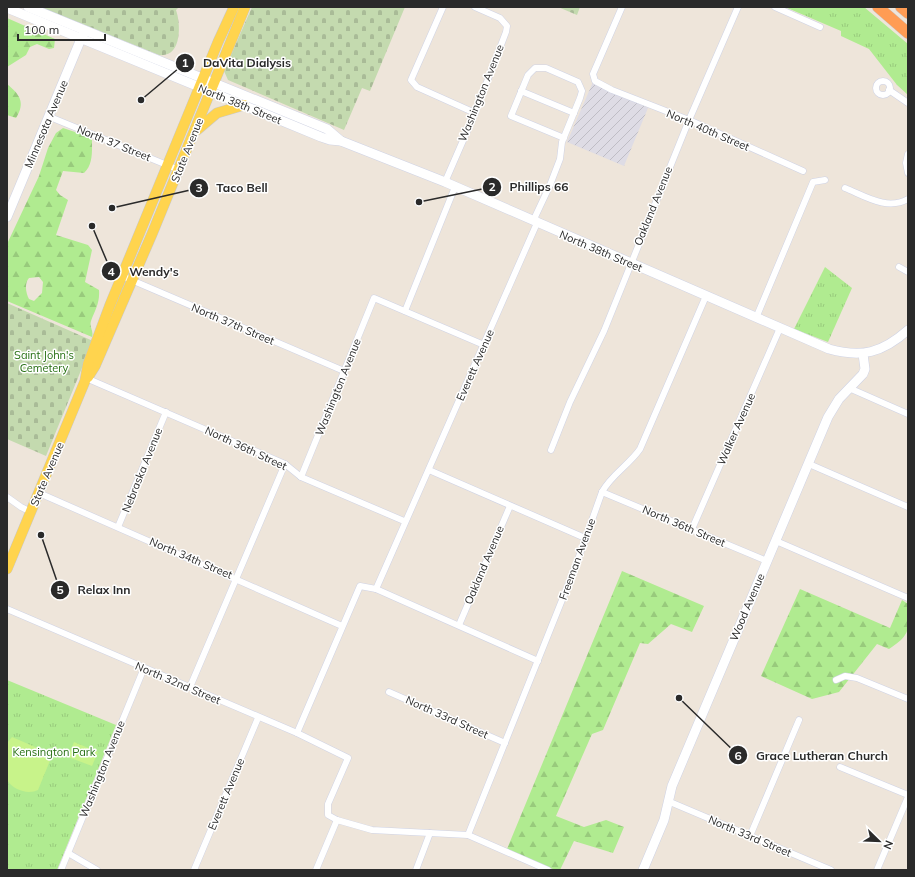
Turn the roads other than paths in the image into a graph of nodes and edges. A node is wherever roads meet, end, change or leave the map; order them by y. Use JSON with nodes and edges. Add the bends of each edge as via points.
{"nodes":[{"id":1,"x":28,"y":7,"type":"edge"},
{"id":2,"x":234,"y":7,"type":"edge"},
{"id":3,"x":244,"y":7,"type":"edge"},
{"id":4,"x":443,"y":7,"type":"edge"},
{"id":5,"x":475,"y":7,"type":"edge"},
{"id":6,"x":622,"y":7,"type":"edge"},
{"id":7,"x":738,"y":7,"type":"edge"},
{"id":8,"x":775,"y":7,"type":"edge"},
{"id":9,"x":878,"y":7,"type":"edge"},
{"id":10,"x":901,"y":7,"type":"edge"},
{"id":11,"x":7,"y":8,"type":"edge"},
{"id":12,"x":908,"y":13,"type":"edge"},
{"id":13,"x":820,"y":27,"type":"dead end"},
{"id":14,"x":85,"y":30,"type":"junction"},
{"id":15,"x":908,"y":33,"type":"edge"},
{"id":16,"x":81,"y":39,"type":"junction"},
{"id":17,"x":201,"y":83,"type":"junction"},
{"id":18,"x":212,"y":86,"type":"junction"},
{"id":19,"x":889,"y":90,"type":"dead end"},
{"id":20,"x":521,"y":91,"type":"junction"},
{"id":21,"x":908,"y":103,"type":"edge"},
{"id":22,"x":244,"y":105,"type":"junction"},
{"id":23,"x":475,"y":113,"type":"junction"},
{"id":24,"x":574,"y":113,"type":"junction"},
{"id":25,"x":50,"y":117,"type":"junction"},
{"id":26,"x":689,"y":120,"type":"junction"},
{"id":27,"x":193,"y":135,"type":"junction"},
{"id":28,"x":564,"y":138,"type":"junction"},
{"id":29,"x":341,"y":141,"type":"junction"},
{"id":30,"x":908,"y":154,"type":"edge"},
{"id":31,"x":168,"y":165,"type":"junction"},
{"id":32,"x":179,"y":170,"type":"junction"},
{"id":33,"x":803,"y":170,"type":"dead end"},
{"id":34,"x":908,"y":173,"type":"edge"},
{"id":35,"x":825,"y":180,"type":"dead end"},
{"id":36,"x":445,"y":182,"type":"junction"},
{"id":37,"x":455,"y":187,"type":"junction"},
{"id":38,"x":845,"y":188,"type":"dead end"},
{"id":39,"x":908,"y":199,"type":"edge"},
{"id":40,"x":7,"y":217,"type":"edge"},
{"id":41,"x":536,"y":223,"type":"junction"},
{"id":42,"x":631,"y":264,"type":"junction"},
{"id":43,"x":899,"y":268,"type":"dead end"},
{"id":44,"x":908,"y":272,"type":"edge"},
{"id":45,"x":122,"y":276,"type":"junction"},
{"id":46,"x":132,"y":280,"type":"junction"},
{"id":47,"x":706,"y":296,"type":"junction"},
{"id":48,"x":405,"y":311,"type":"junction"},
{"id":49,"x":756,"y":318,"type":"junction"},
{"id":50,"x":780,"y":328,"type":"junction"},
{"id":51,"x":908,"y":330,"type":"edge"},
{"id":52,"x":484,"y":345,"type":"junction"},
{"id":53,"x":863,"y":354,"type":"junction"},
{"id":54,"x":344,"y":371,"type":"junction"},
{"id":55,"x":86,"y":378,"type":"junction"},
{"id":56,"x":849,"y":388,"type":"junction"},
{"id":57,"x":166,"y":412,"type":"junction"},
{"id":58,"x":908,"y":414,"type":"edge"},
{"id":59,"x":551,"y":450,"type":"dead end"},
{"id":60,"x":285,"y":464,"type":"junction"},
{"id":61,"x":809,"y":464,"type":"junction"},
{"id":62,"x":429,"y":470,"type":"junction"},
{"id":63,"x":301,"y":477,"type":"junction"},
{"id":64,"x":602,"y":492,"type":"junction"},
{"id":65,"x":39,"y":493,"type":"junction"},
{"id":66,"x":7,"y":497,"type":"edge"},
{"id":67,"x":510,"y":506,"type":"junction"},
{"id":68,"x":908,"y":507,"type":"edge"},
{"id":69,"x":31,"y":512,"type":"junction"},
{"id":70,"x":404,"y":521,"type":"junction"},
{"id":71,"x":118,"y":527,"type":"junction"},
{"id":72,"x":692,"y":529,"type":"junction"},
{"id":73,"x":585,"y":538,"type":"junction"},
{"id":74,"x":776,"y":541,"type":"junction"},
{"id":75,"x":9,"y":557,"type":"edge"},
{"id":76,"x":767,"y":561,"type":"junction"},
{"id":77,"x":7,"y":569,"type":"edge"},
{"id":78,"x":236,"y":578,"type":"junction"},
{"id":79,"x":376,"y":588,"type":"junction"},
{"id":80,"x":908,"y":598,"type":"edge"},
{"id":81,"x":7,"y":610,"type":"edge"},
{"id":82,"x":459,"y":625,"type":"junction"},
{"id":83,"x":342,"y":626,"type":"junction"},
{"id":84,"x":538,"y":661,"type":"junction"},
{"id":85,"x":144,"y":668,"type":"junction"},
{"id":86,"x":836,"y":680,"type":"dead end"},
{"id":87,"x":190,"y":687,"type":"junction"},
{"id":88,"x":390,"y":692,"type":"dead end"},
{"id":89,"x":908,"y":700,"type":"edge"},
{"id":90,"x":258,"y":718,"type":"junction"},
{"id":91,"x":799,"y":720,"type":"dead end"},
{"id":92,"x":297,"y":733,"type":"junction"},
{"id":93,"x":505,"y":743,"type":"junction"},
{"id":94,"x":840,"y":767,"type":"dead end"},
{"id":95,"x":908,"y":796,"type":"edge"},
{"id":96,"x":670,"y":802,"type":"junction"},
{"id":97,"x":337,"y":820,"type":"junction"},
{"id":98,"x":430,"y":833,"type":"junction"},
{"id":99,"x":468,"y":835,"type":"junction"},
{"id":100,"x":750,"y":836,"type":"junction"},
{"id":101,"x":68,"y":853,"type":"junction"},
{"id":102,"x":61,"y":870,"type":"edge"},
{"id":103,"x":97,"y":870,"type":"edge"},
{"id":104,"x":194,"y":870,"type":"edge"},
{"id":105,"x":316,"y":870,"type":"edge"},
{"id":106,"x":416,"y":870,"type":"edge"},
{"id":107,"x":548,"y":870,"type":"edge"},
{"id":108,"x":643,"y":870,"type":"edge"},
{"id":109,"x":831,"y":870,"type":"edge"},
{"id":110,"x":877,"y":870,"type":"edge"}],
"edges":[{"from":1,"to":14,"type":"main road","name":"North 38th Street"},
{"from":2,"to":17,"type":"main road","name":"State Avenue"},
{"from":3,"to":18,"type":"main road","name":"State Avenue"},
{"from":4,"to":23,"type":"street","via":[[411,80],[417,88]]},
{"from":5,"to":23,"type":"street","name":"Washington Avenue","via":[[500,18],[506,26]]},
{"from":6,"to":26,"type":"street","name":"North 40th Street","via":[[593,74],[595,81]]},
{"from":7,"to":26,"type":"street","name":"Oakland Avenue"},
{"from":8,"to":13,"type":"street"},
{"from":9,"to":15,"type":"highway"},
{"from":10,"to":12,"type":"highway"},
{"from":11,"to":16,"type":"main road","name":"North 38th Street"},
{"from":14,"to":16,"type":"main road","name":"Minnesota Avenue"},
{"from":14,"to":17,"type":"main road","name":"North 38th Street"},
{"from":16,"to":17,"type":"main road","name":"North 38th Street"},
{"from":16,"to":25,"type":"main road","name":"Minnesota Avenue"},
{"from":17,"to":18,"type":"main road","name":"North 38th Street"},
{"from":17,"to":31,"type":"main road","name":"State Avenue"},
{"from":18,"to":22,"type":"main road","name":"North 38th Street"},
{"from":18,"to":27,"type":"main road","name":"State Avenue"},
{"from":18,"to":29,"type":"main road","name":"North 38th Street","via":[[327,129]]},
{"from":19,"to":21,"type":"street"},
{"from":20,"to":24,"type":"street"},
{"from":20,"to":24,"type":"street","name":"Everett Avenue","via":[[531,70],[546,68],[580,83],[582,91]]},
{"from":20,"to":28,"type":"street","name":"Everett Avenue","via":[[512,112],[513,117]]},
{"from":22,"to":27,"type":"main road","via":[[217,113]]},
{"from":22,"to":29,"type":"main road","name":"North 38th Street","via":[[321,137]]},
{"from":23,"to":36,"type":"street","name":"Washington Avenue"},
{"from":24,"to":28,"type":"street","name":"Everett Avenue"},
{"from":25,"to":31,"type":"street","name":"North 37 Street"},
{"from":25,"to":40,"type":"main road","name":"Minnesota Avenue"},
{"from":26,"to":33,"type":"street","name":"North 40th Street"},
{"from":26,"to":42,"type":"street","name":"Oakland Avenue"},
{"from":27,"to":32,"type":"main road","name":"State Avenue"},
{"from":28,"to":41,"type":"street","name":"Everett Avenue","via":[[560,159],[535,218]]},
{"from":29,"to":36,"type":"main road","name":"North 38th Street"},
{"from":30,"to":34,"type":"street"},
{"from":31,"to":32,"type":"street","name":"North 37 Street"},
{"from":31,"to":45,"type":"main road","name":"State Avenue"},
{"from":32,"to":46,"type":"main road","name":"State Avenue"},
{"from":35,"to":49,"type":"street","via":[[813,182]]},
{"from":36,"to":37,"type":"main road","name":"North 38th Street"},
{"from":37,"to":41,"type":"main road","name":"North 38th Street"},
{"from":37,"to":48,"type":"street"},
{"from":38,"to":39,"type":"street","via":[[887,204]]},
{"from":41,"to":42,"type":"main road","name":"North 38th Street"},
{"from":41,"to":52,"type":"street","name":"Everett Avenue"},
{"from":42,"to":47,"type":"main road","name":"North 38th Street"},
{"from":42,"to":59,"type":"street","name":"Oakland Avenue"},
{"from":43,"to":44,"type":"street"},
{"from":45,"to":46,"type":"street","name":"North 37th Street"},
{"from":45,"to":55,"type":"main road","name":"State Avenue","via":[[88,364]]},
{"from":46,"to":54,"type":"street","name":"North 37th Street"},
{"from":46,"to":55,"type":"main road","name":"State Avenue","via":[[95,366]]},
{"from":47,"to":49,"type":"main road","name":"North 38th Street"},
{"from":47,"to":64,"type":"street","name":"Freeman Avenue","via":[[640,449]]},
{"from":48,"to":52,"type":"street"},
{"from":48,"to":54,"type":"street","name":"Washington Avenue","via":[[374,298]]},
{"from":49,"to":50,"type":"main road","name":"North 38th Street"},
{"from":50,"to":53,"type":"main road","name":"North 38th Street","via":[[829,349],[842,353]]},
{"from":50,"to":72,"type":"street","name":"Walker Avenue"},
{"from":51,"to":53,"type":"main road","via":[[891,344]]},
{"from":52,"to":62,"type":"street","name":"Everett Avenue"},
{"from":53,"to":56,"type":"main road","name":"Wood Avenue","via":[[864,374]]},
{"from":54,"to":63,"type":"street","name":"Washington Avenue"},
{"from":55,"to":57,"type":"street","name":"North 36th Street"},
{"from":55,"to":65,"type":"main road","name":"State Avenue"},
{"from":56,"to":58,"type":"street"},
{"from":56,"to":61,"type":"main road","name":"Wood Avenue","via":[[833,409]]},
{"from":57,"to":60,"type":"street","name":"North 36th Street"},
{"from":57,"to":71,"type":"street","name":"Nebraska Avenue"},
{"from":60,"to":63,"type":"street","name":"North 36th Street"},
{"from":60,"to":78,"type":"street"},
{"from":61,"to":68,"type":"street"},
{"from":61,"to":74,"type":"main road","name":"Wood Avenue"},
{"from":62,"to":67,"type":"street"},
{"from":62,"to":70,"type":"street","name":"Everett Avenue"},
{"from":63,"to":70,"type":"street","name":"North 36th Street"},
{"from":64,"to":72,"type":"street","name":"North 36th Street"},
{"from":64,"to":73,"type":"street","name":"Freeman Avenue"},
{"from":65,"to":69,"type":"main road","name":"State Avenue"},
{"from":65,"to":71,"type":"street","name":"North 34th Street"},
{"from":66,"to":69,"type":"street"},
{"from":67,"to":73,"type":"street"},
{"from":67,"to":82,"type":"street","name":"Oakland Avenue"},
{"from":69,"to":75,"type":"main road","name":"State Avenue"},
{"from":70,"to":79,"type":"street","name":"Everett Avenue"},
{"from":71,"to":78,"type":"street","name":"North 34th Street"},
{"from":72,"to":76,"type":"street","name":"North 36th Street"},
{"from":73,"to":84,"type":"street","name":"Freeman Avenue"},
{"from":74,"to":76,"type":"main road","name":"Wood Avenue"},
{"from":74,"to":80,"type":"street"},
{"from":75,"to":77,"type":"main road","name":"State Avenue"},
{"from":76,"to":96,"type":"main road","name":"Wood Avenue","via":[[672,786]]},
{"from":78,"to":83,"type":"street","name":"North 34th Street"},
{"from":78,"to":87,"type":"street"},
{"from":79,"to":82,"type":"street"},
{"from":79,"to":83,"type":"street","via":[[360,586]]},
{"from":81,"to":85,"type":"street","name":"North 32nd Street"},
{"from":82,"to":84,"type":"street"},
{"from":83,"to":92,"type":"street"},
{"from":84,"to":93,"type":"street","name":"Freeman Avenue"},
{"from":85,"to":87,"type":"street","name":"North 32nd Street"},
{"from":85,"to":101,"type":"street","name":"Washington Avenue"},
{"from":86,"to":89,"type":"street","via":[[845,676],[857,678]]},
{"from":87,"to":90,"type":"street","name":"North 32nd Street"},
{"from":88,"to":93,"type":"street","name":"North 33rd Street"},
{"from":90,"to":92,"type":"street","name":"North 32nd Street"},
{"from":90,"to":104,"type":"street","name":"Everett Avenue"},
{"from":91,"to":100,"type":"street"},
{"from":92,"to":97,"type":"street","name":"North 32nd Street","via":[[348,758],[328,804],[328,815]]},
{"from":93,"to":99,"type":"street","name":"Freeman Avenue"},
{"from":94,"to":95,"type":"street"},
{"from":95,"to":110,"type":"street"},
{"from":96,"to":100,"type":"street","name":"North 33rd Street"},
{"from":96,"to":108,"type":"main road","name":"Wood Avenue"},
{"from":97,"to":98,"type":"street","via":[[372,830]]},
{"from":97,"to":105,"type":"street"},
{"from":98,"to":99,"type":"street"},
{"from":98,"to":106,"type":"street"},
{"from":99,"to":107,"type":"street"},
{"from":100,"to":109,"type":"street","name":"North 33rd Street"},
{"from":101,"to":102,"type":"street","name":"Washington Avenue"},
{"from":101,"to":103,"type":"street"}]}
